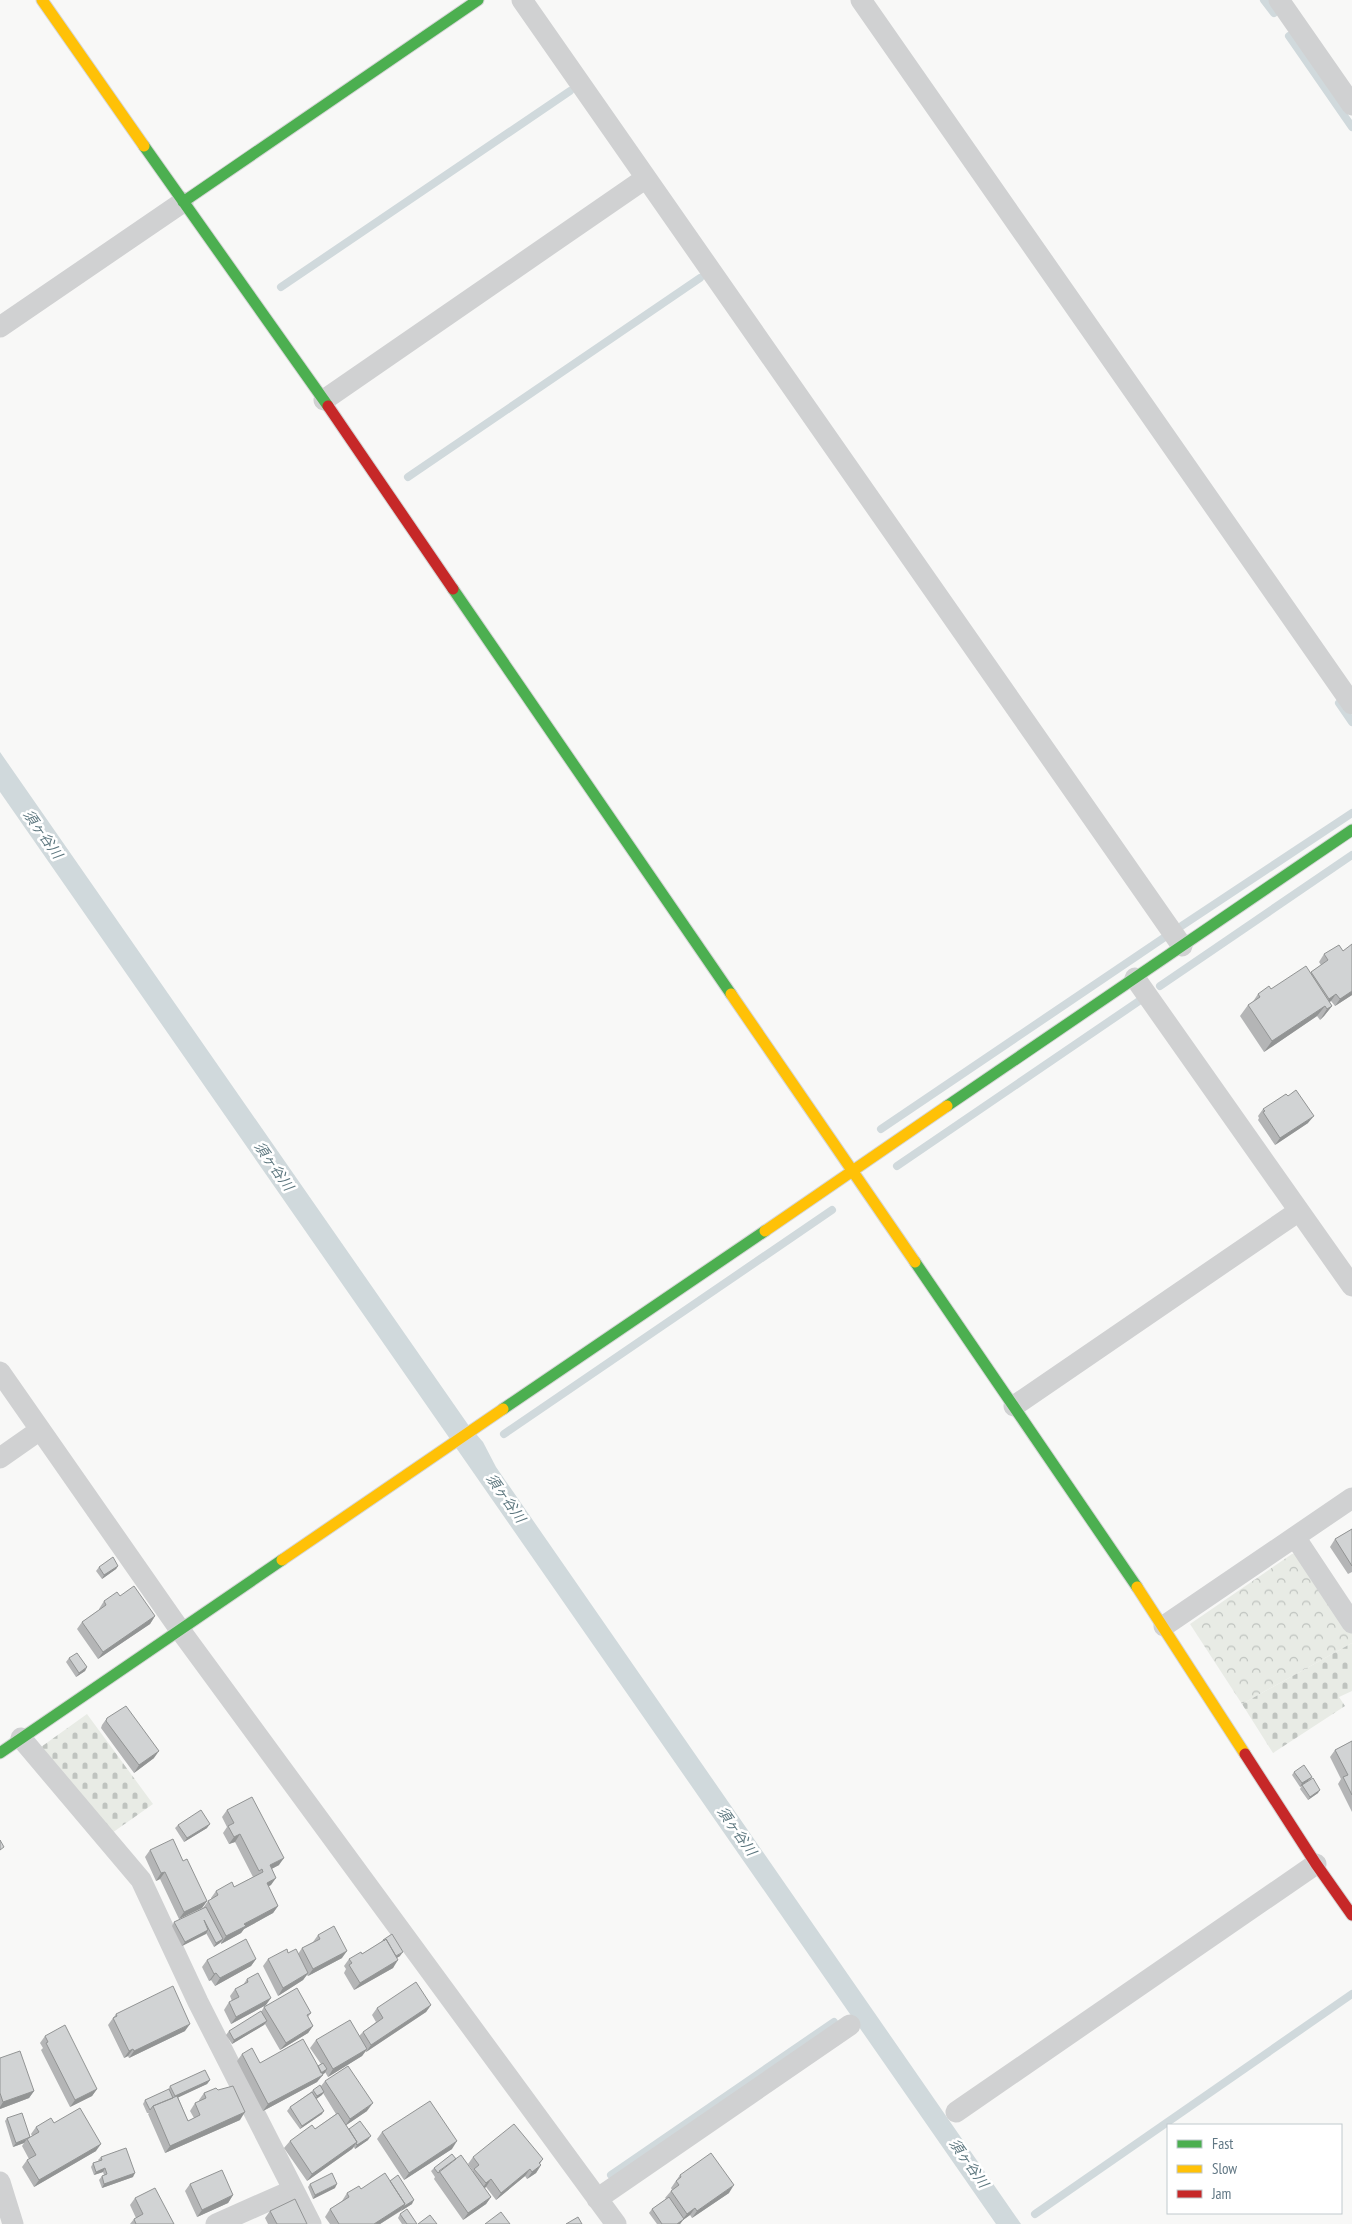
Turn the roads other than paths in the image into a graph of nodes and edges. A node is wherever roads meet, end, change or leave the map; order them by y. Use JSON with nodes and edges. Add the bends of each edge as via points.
{"nodes":[{"id":1,"x":42,"y":0,"type":"edge"},
{"id":2,"x":478,"y":0,"type":"edge"},
{"id":3,"x":522,"y":0,"type":"edge"},
{"id":4,"x":861,"y":0,"type":"edge"},
{"id":5,"x":1279,"y":0,"type":"edge"},
{"id":6,"x":1352,"y":105,"type":"edge"},
{"id":7,"x":646,"y":178,"type":"junction"},
{"id":8,"x":183,"y":202,"type":"junction"},
{"id":9,"x":0,"y":327,"type":"edge"},
{"id":10,"x":324,"y":400,"type":"junction"},
{"id":11,"x":1352,"y":704,"type":"edge"},
{"id":12,"x":1352,"y":830,"type":"edge"},
{"id":13,"x":1182,"y":946,"type":"junction"},
{"id":14,"x":1135,"y":978,"type":"junction"},
{"id":15,"x":853,"y":1171,"type":"junction"},
{"id":16,"x":1299,"y":1211,"type":"junction"},
{"id":17,"x":1352,"y":1286,"type":"edge"},
{"id":18,"x":0,"y":1372,"type":"edge"},
{"id":19,"x":1014,"y":1406,"type":"junction"},
{"id":20,"x":40,"y":1430,"type":"junction"},
{"id":21,"x":0,"y":1458,"type":"edge"},
{"id":22,"x":1352,"y":1498,"type":"edge"},
{"id":23,"x":1295,"y":1537,"type":"junction"},
{"id":24,"x":1352,"y":1623,"type":"edge"},
{"id":25,"x":1164,"y":1626,"type":"junction"},
{"id":26,"x":180,"y":1630,"type":"junction"},
{"id":27,"x":21,"y":1738,"type":"junction"},
{"id":28,"x":0,"y":1753,"type":"edge"},
{"id":29,"x":1316,"y":1864,"type":"junction"},
{"id":30,"x":1352,"y":1915,"type":"edge"},
{"id":31,"x":850,"y":2025,"type":"dead end"},
{"id":32,"x":956,"y":2112,"type":"dead end"},
{"id":33,"x":0,"y":2182,"type":"edge"},
{"id":34,"x":294,"y":2190,"type":"junction"},
{"id":35,"x":597,"y":2199,"type":"junction"},
{"id":36,"x":13,"y":2224,"type":"edge"},
{"id":37,"x":216,"y":2224,"type":"edge"},
{"id":38,"x":311,"y":2224,"type":"edge"},
{"id":39,"x":616,"y":2224,"type":"edge"}],
"edges":[{"from":1,"to":8,"type":"street"},
{"from":2,"to":8,"type":"street"},
{"from":3,"to":7,"type":"street"},
{"from":4,"to":11,"type":"street"},
{"from":5,"to":6,"type":"street"},
{"from":7,"to":10,"type":"street"},
{"from":7,"to":13,"type":"street"},
{"from":8,"to":9,"type":"street"},
{"from":8,"to":10,"type":"street"},
{"from":10,"to":15,"type":"street"},
{"from":12,"to":13,"type":"street"},
{"from":13,"to":14,"type":"street"},
{"from":14,"to":15,"type":"street"},
{"from":14,"to":16,"type":"street"},
{"from":15,"to":19,"type":"street"},
{"from":15,"to":26,"type":"street"},
{"from":16,"to":17,"type":"street"},
{"from":16,"to":19,"type":"street"},
{"from":18,"to":20,"type":"street"},
{"from":19,"to":25,"type":"street"},
{"from":20,"to":21,"type":"street"},
{"from":20,"to":26,"type":"street"},
{"from":22,"to":23,"type":"street"},
{"from":23,"to":24,"type":"street"},
{"from":23,"to":25,"type":"street"},
{"from":25,"to":29,"type":"street"},
{"from":26,"to":27,"type":"street"},
{"from":26,"to":35,"type":"street"},
{"from":27,"to":28,"type":"street"},
{"from":27,"to":34,"type":"street","via":[[141,1880],[198,2002]]},
{"from":29,"to":30,"type":"street"},
{"from":29,"to":32,"type":"street"},
{"from":31,"to":35,"type":"street"},
{"from":33,"to":36,"type":"street"},
{"from":34,"to":37,"type":"street"},
{"from":34,"to":38,"type":"street"},
{"from":35,"to":39,"type":"street"}]}
